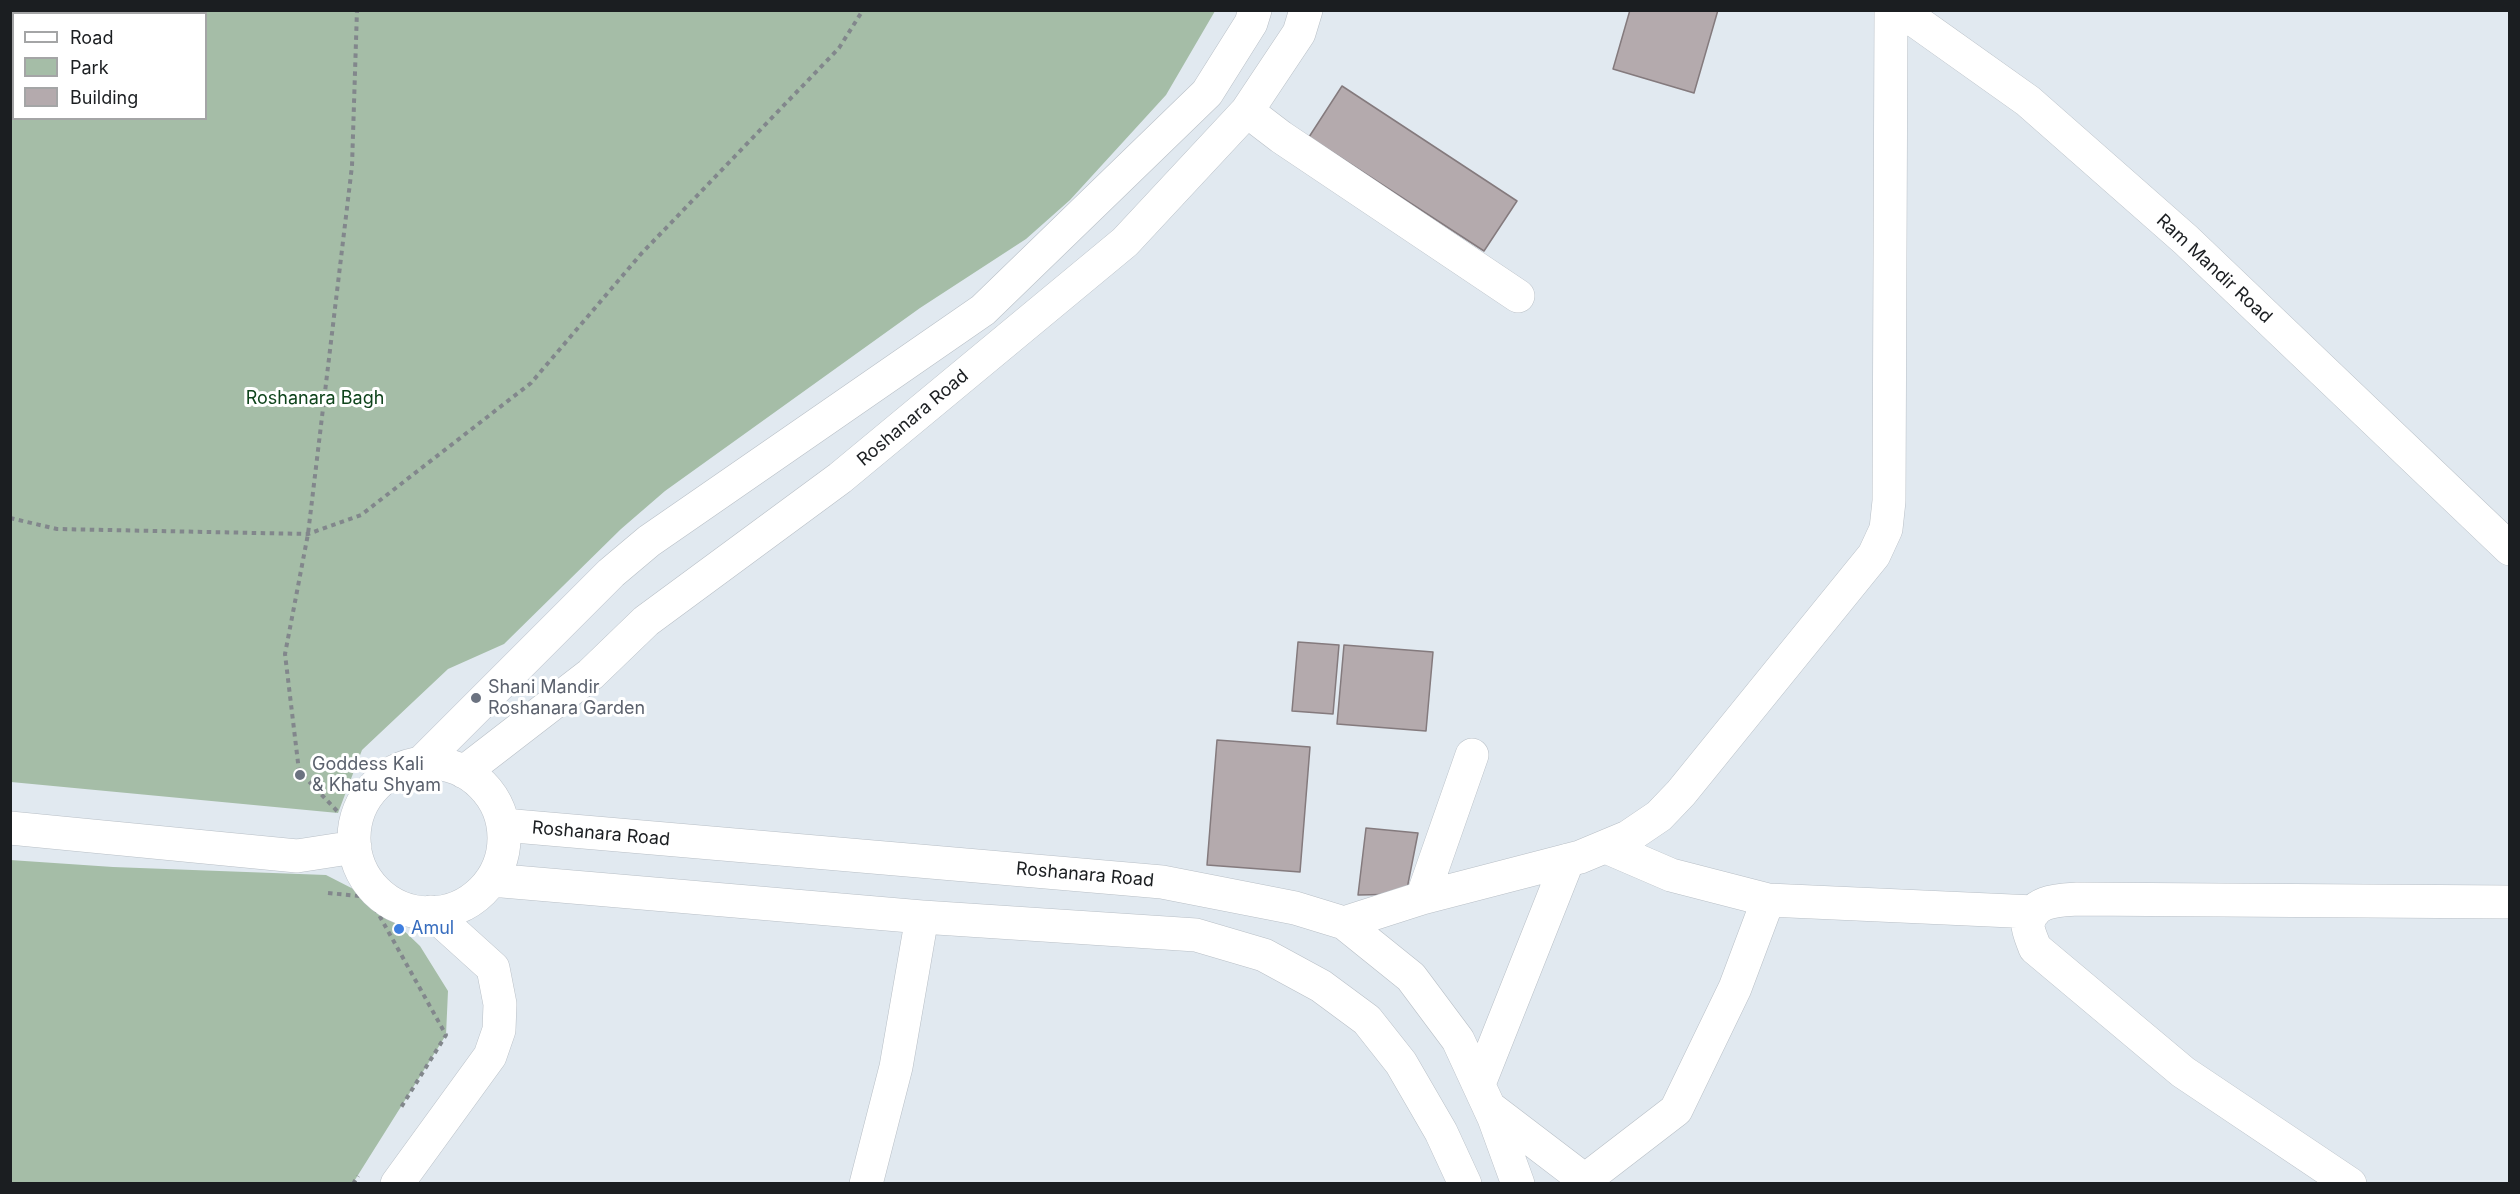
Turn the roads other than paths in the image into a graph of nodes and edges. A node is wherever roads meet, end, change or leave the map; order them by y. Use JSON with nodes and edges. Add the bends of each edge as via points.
{"nodes":[{"id":1,"x":1255,"y":10,"type":"edge"},
{"id":2,"x":1306,"y":10,"type":"edge"},
{"id":3,"x":1891,"y":10,"type":"edge"},
{"id":4,"x":1900,"y":10,"type":"edge"},
{"id":5,"x":1247,"y":111,"type":"junction"},
{"id":6,"x":1518,"y":296,"type":"dead end"},
{"id":7,"x":2510,"y":549,"type":"edge"},
{"id":8,"x":1472,"y":755,"type":"dead end"},
{"id":9,"x":420,"y":764,"type":"junction"},
{"id":10,"x":464,"y":772,"type":"junction"},
{"id":11,"x":503,"y":825,"type":"junction"},
{"id":12,"x":10,"y":828,"type":"edge"},
{"id":13,"x":356,"y":832,"type":"junction"},
{"id":14,"x":1606,"y":847,"type":"junction"},
{"id":15,"x":1568,"y":860,"type":"junction"},
{"id":16,"x":491,"y":880,"type":"junction"},
{"id":17,"x":1422,"y":898,"type":"junction"},
{"id":18,"x":1768,"y":900,"type":"junction"},
{"id":19,"x":2510,"y":902,"type":"edge"},
{"id":20,"x":431,"y":912,"type":"junction"},
{"id":21,"x":2034,"y":912,"type":"junction"},
{"id":22,"x":922,"y":917,"type":"junction"},
{"id":23,"x":1344,"y":923,"type":"junction"},
{"id":24,"x":1484,"y":1096,"type":"junction"},
{"id":25,"x":1588,"y":1182,"type":"edge"},
{"id":26,"x":397,"y":1184,"type":"edge"},
{"id":27,"x":866,"y":1184,"type":"edge"},
{"id":28,"x":1465,"y":1184,"type":"edge"},
{"id":29,"x":1518,"y":1184,"type":"edge"},
{"id":30,"x":2350,"y":1184,"type":"edge"}],
"edges":[{"from":1,"to":9,"type":"street","via":[[1251,23],[1207,93],[983,310],[649,541],[611,573]]},
{"from":2,"to":5,"type":"street","name":"Roshanara Road","via":[[1299,33]]},
{"from":3,"to":14,"type":"street","via":[[1886,529],[1874,555],[1681,793],[1659,816]]},
{"from":4,"to":7,"type":"street","name":"Ram Mandir Road","via":[[2028,101],[2186,240]]},
{"from":5,"to":6,"type":"street"},
{"from":5,"to":10,"type":"street","name":"Roshanara Road","via":[[1125,242],[840,478],[646,621],[591,674]]},
{"from":8,"to":17,"type":"street"},
{"from":9,"to":10,"type":"street","via":[[450,766]]},
{"from":9,"to":13,"type":"street","via":[[385,777],[368,795]]},
{"from":10,"to":11,"type":"street","via":[[490,794]]},
{"from":11,"to":16,"type":"street","via":[[504,847]]},
{"from":11,"to":23,"type":"street","name":"Roshanara Road","via":[[1162,882],[1295,908]]},
{"from":12,"to":13,"type":"street","via":[[297,856]]},
{"from":13,"to":20,"type":"street","via":[[362,870],[376,890],[401,906]]},
{"from":14,"to":15,"type":"street"},
{"from":14,"to":18,"type":"street","via":[[1671,875]]},
{"from":15,"to":17,"type":"street"},
{"from":15,"to":24,"type":"street"},
{"from":16,"to":20,"type":"street","via":[[459,906]]},
{"from":16,"to":22,"type":"street"},
{"from":17,"to":23,"type":"street"},
{"from":18,"to":21,"type":"street"},
{"from":18,"to":25,"type":"street","via":[[1736,988],[1676,1110]]},
{"from":19,"to":21,"type":"street","via":[[2054,900]]},
{"from":20,"to":26,"type":"street","via":[[493,968],[500,1004],[499,1030],[490,1056]]},
{"from":21,"to":30,"type":"street","via":[[2028,926],[2035,948],[2183,1072]]},
{"from":22,"to":27,"type":"street","via":[[896,1066]]},
{"from":22,"to":28,"type":"street","via":[[1196,935],[1264,955],[1321,986],[1367,1020],[1401,1063],[1442,1132]]},
{"from":23,"to":24,"type":"street","name":"Roshanara Road","via":[[1411,977],[1458,1040]]},
{"from":24,"to":25,"type":"street"},
{"from":24,"to":29,"type":"street","name":"Roshanara Road"}]}
